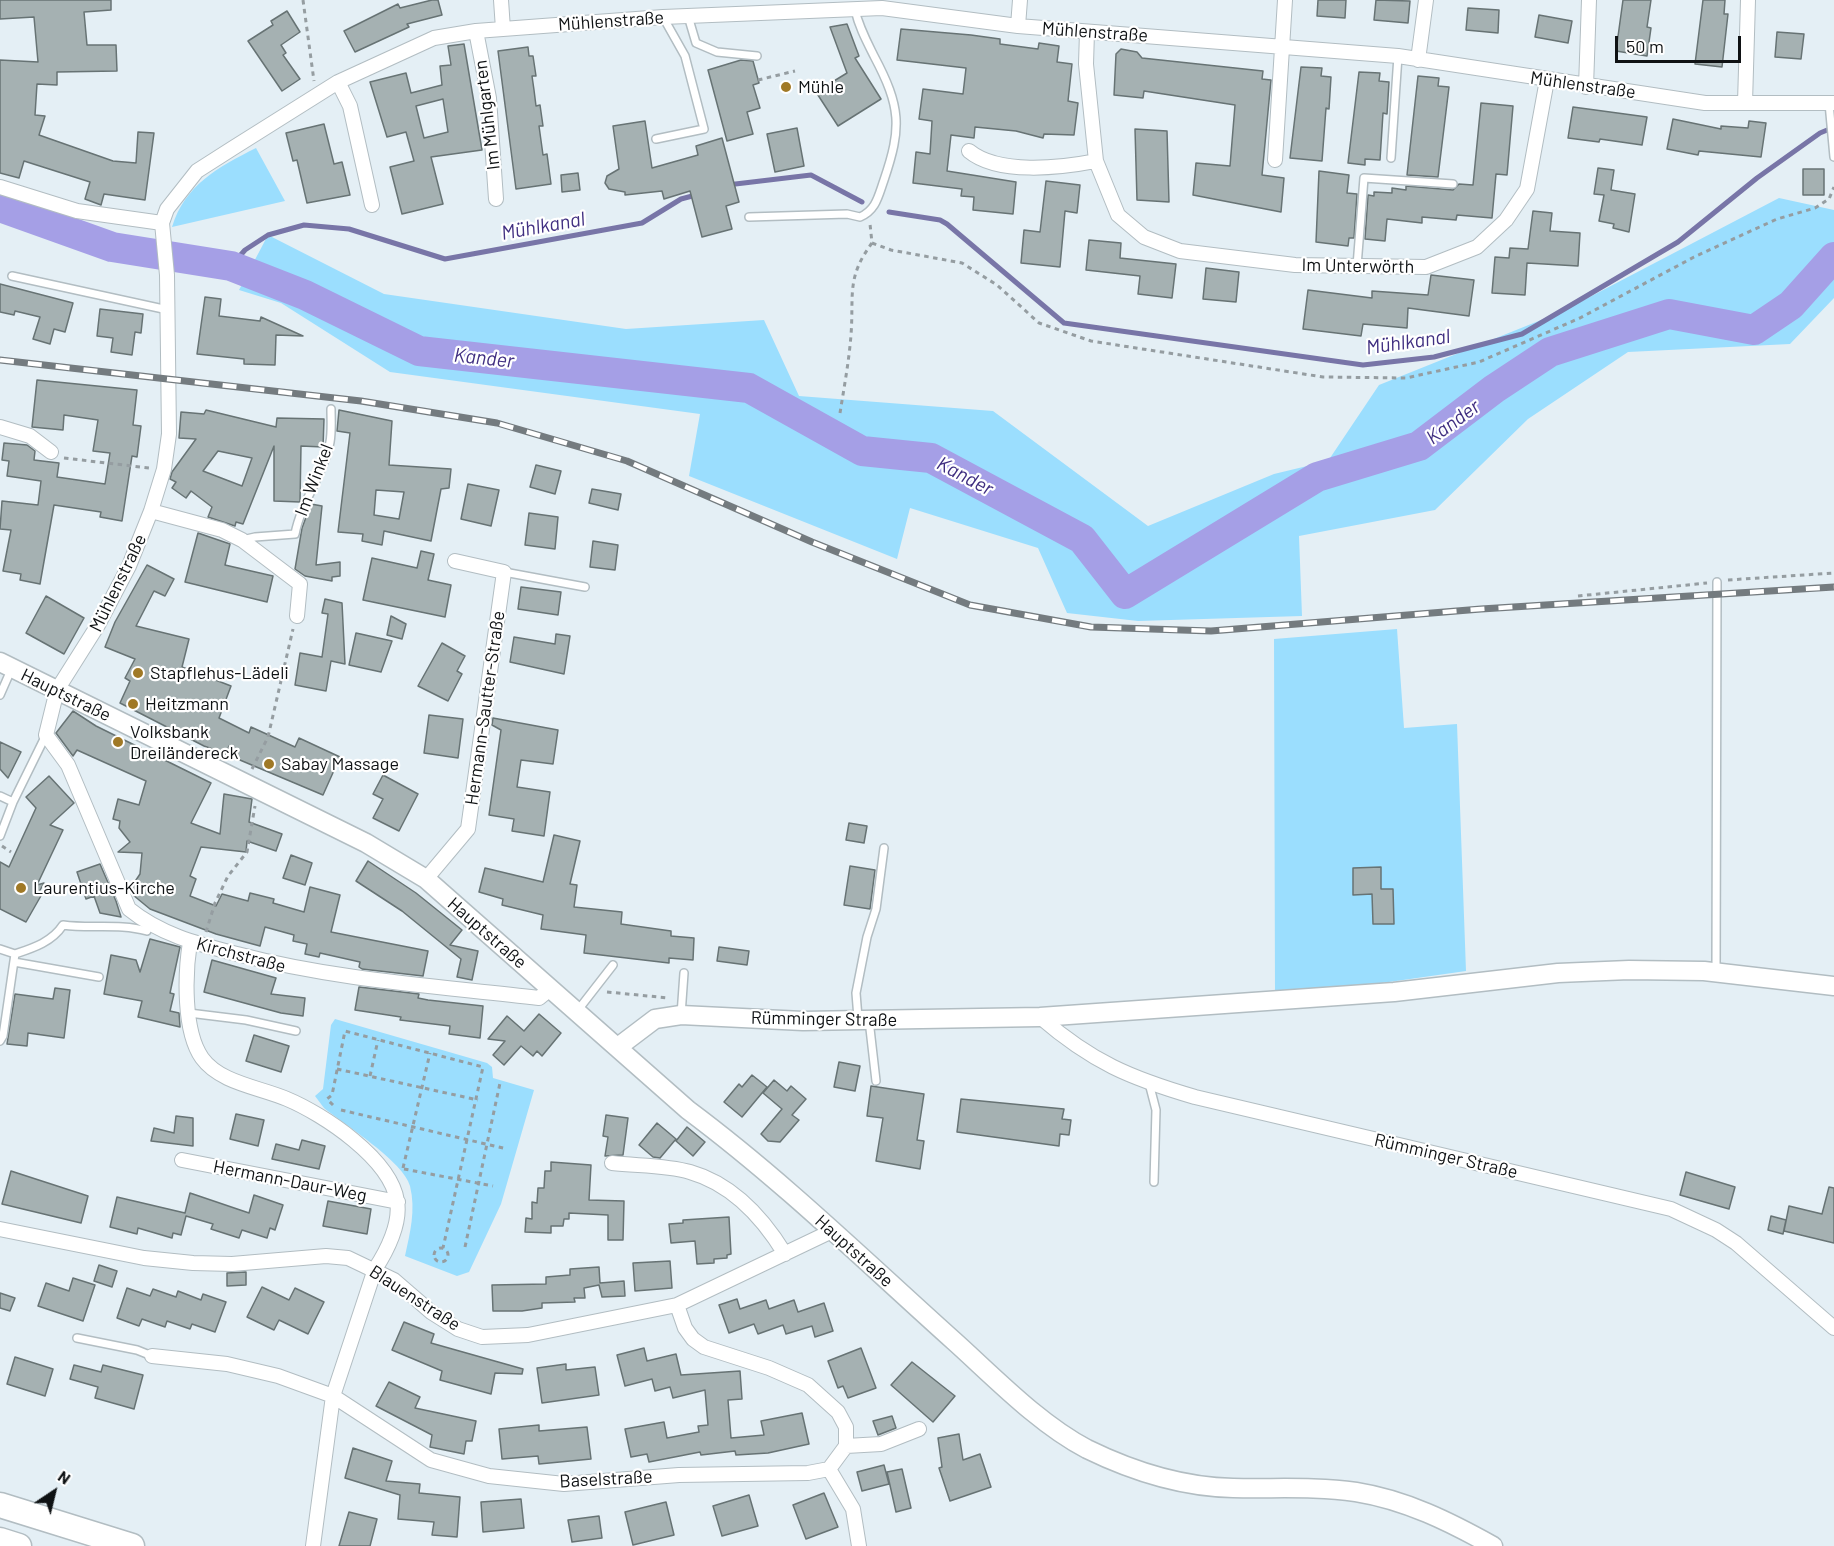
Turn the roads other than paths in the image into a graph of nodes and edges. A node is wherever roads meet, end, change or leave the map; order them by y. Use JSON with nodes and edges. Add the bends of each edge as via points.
{"nodes":[{"id":1,"x":501,"y":0,"type":"edge"},
{"id":2,"x":1020,"y":0,"type":"edge"},
{"id":3,"x":1285,"y":0,"type":"edge"},
{"id":4,"x":1426,"y":0,"type":"edge"},
{"id":5,"x":1589,"y":0,"type":"edge"},
{"id":6,"x":1748,"y":0,"type":"edge"},
{"id":7,"x":882,"y":4,"type":"edge"},
{"id":8,"x":855,"y":10,"type":"junction"},
{"id":9,"x":688,"y":16,"type":"junction"},
{"id":10,"x":663,"y":17,"type":"junction"},
{"id":11,"x":1018,"y":26,"type":"junction"},
{"id":12,"x":503,"y":29,"type":"junction"},
{"id":13,"x":476,"y":31,"type":"junction"},
{"id":14,"x":1087,"y":32,"type":"junction"},
{"id":15,"x":1281,"y":45,"type":"junction"},
{"id":16,"x":757,"y":56,"type":"dead end"},
{"id":17,"x":1398,"y":56,"type":"junction"},
{"id":18,"x":1418,"y":60,"type":"junction"},
{"id":19,"x":1547,"y":80,"type":"junction"},
{"id":20,"x":338,"y":82,"type":"junction"},
{"id":21,"x":1586,"y":87,"type":"junction"},
{"id":22,"x":1745,"y":103,"type":"junction"},
{"id":23,"x":1832,"y":103,"type":"edge"},
{"id":24,"x":656,"y":139,"type":"dead end"},
{"id":25,"x":969,"y":151,"type":"dead end"},
{"id":26,"x":1834,"y":157,"type":"edge"},
{"id":27,"x":1391,"y":158,"type":"dead end"},
{"id":28,"x":1275,"y":160,"type":"dead end"},
{"id":29,"x":1096,"y":161,"type":"junction"},
{"id":30,"x":1453,"y":184,"type":"dead end"},
{"id":31,"x":0,"y":187,"type":"edge"},
{"id":32,"x":496,"y":199,"type":"dead end"},
{"id":33,"x":372,"y":205,"type":"dead end"},
{"id":34,"x":749,"y":217,"type":"dead end"},
{"id":35,"x":162,"y":223,"type":"junction"},
{"id":36,"x":1357,"y":268,"type":"junction"},
{"id":37,"x":12,"y":276,"type":"dead end"},
{"id":38,"x":168,"y":310,"type":"junction"},
{"id":39,"x":331,"y":409,"type":"dead end"},
{"id":40,"x":0,"y":427,"type":"edge"},
{"id":41,"x":51,"y":452,"type":"road end"},
{"id":42,"x":151,"y":511,"type":"junction"},
{"id":43,"x":242,"y":540,"type":"junction"},
{"id":44,"x":455,"y":561,"type":"dead end"},
{"id":45,"x":504,"y":572,"type":"junction"},
{"id":46,"x":1718,"y":582,"type":"dead end"},
{"id":47,"x":585,"y":587,"type":"dead end"},
{"id":48,"x":297,"y":616,"type":"road end"},
{"id":49,"x":6,"y":665,"type":"edge"},
{"id":50,"x":57,"y":690,"type":"junction"},
{"id":51,"x":0,"y":694,"type":"edge"},
{"id":52,"x":46,"y":735,"type":"junction"},
{"id":53,"x":0,"y":796,"type":"edge"},
{"id":54,"x":13,"y":802,"type":"junction"},
{"id":55,"x":0,"y":836,"type":"edge"},
{"id":56,"x":884,"y":848,"type":"dead end"},
{"id":57,"x":426,"y":879,"type":"junction"},
{"id":58,"x":149,"y":925,"type":"junction"},
{"id":59,"x":196,"y":943,"type":"junction"},
{"id":60,"x":0,"y":949,"type":"edge"},
{"id":61,"x":15,"y":958,"type":"junction"},
{"id":62,"x":613,"y":965,"type":"dead end"},
{"id":63,"x":1716,"y":972,"type":"junction"},
{"id":64,"x":684,"y":973,"type":"dead end"},
{"id":65,"x":99,"y":977,"type":"dead end"},
{"id":66,"x":1834,"y":986,"type":"edge"},
{"id":67,"x":550,"y":988,"type":"junction"},
{"id":68,"x":577,"y":1011,"type":"junction"},
{"id":69,"x":189,"y":1013,"type":"junction"},
{"id":70,"x":681,"y":1015,"type":"junction"},
{"id":71,"x":1040,"y":1017,"type":"junction"},
{"id":72,"x":863,"y":1021,"type":"junction"},
{"id":73,"x":296,"y":1031,"type":"dead end"},
{"id":74,"x":0,"y":1041,"type":"edge"},
{"id":75,"x":618,"y":1047,"type":"junction"},
{"id":76,"x":876,"y":1081,"type":"dead end"},
{"id":77,"x":1149,"y":1083,"type":"junction"},
{"id":78,"x":182,"y":1160,"type":"dead end"},
{"id":79,"x":612,"y":1163,"type":"dead end"},
{"id":80,"x":1154,"y":1182,"type":"dead end"},
{"id":81,"x":398,"y":1202,"type":"junction"},
{"id":82,"x":0,"y":1229,"type":"edge"},
{"id":83,"x":832,"y":1231,"type":"junction"},
{"id":84,"x":784,"y":1254,"type":"junction"},
{"id":85,"x":375,"y":1269,"type":"junction"},
{"id":86,"x":677,"y":1305,"type":"junction"},
{"id":87,"x":1834,"y":1328,"type":"edge"},
{"id":88,"x":77,"y":1338,"type":"dead end"},
{"id":89,"x":152,"y":1356,"type":"joint"},
{"id":90,"x":333,"y":1395,"type":"junction"},
{"id":91,"x":919,"y":1429,"type":"dead end"},
{"id":92,"x":846,"y":1446,"type":"junction"},
{"id":93,"x":829,"y":1469,"type":"junction"},
{"id":94,"x":0,"y":1505,"type":"edge"},
{"id":95,"x":0,"y":1540,"type":"edge"},
{"id":96,"x":19,"y":1546,"type":"edge"},
{"id":97,"x":132,"y":1546,"type":"edge"},
{"id":98,"x":313,"y":1546,"type":"edge"},
{"id":99,"x":860,"y":1546,"type":"edge"},
{"id":100,"x":1493,"y":1546,"type":"edge"}],
"edges":[{"from":1,"to":12,"type":"street"},
{"from":2,"to":11,"type":"street"},
{"from":3,"to":15,"type":"street"},
{"from":4,"to":18,"type":"street"},
{"from":5,"to":21,"type":"street"},
{"from":6,"to":22,"type":"street"},
{"from":7,"to":8,"type":"street","name":"Mühlenstraße"},
{"from":7,"to":11,"type":"street","name":"Mühlenstraße"},
{"from":8,"to":9,"type":"street","name":"Mühlenstraße"},
{"from":8,"to":34,"type":"lane","via":[[859,28],[888,84],[897,132],[874,207],[860,217]]},
{"from":9,"to":10,"type":"street","name":"Mühlenstraße"},
{"from":9,"to":16,"type":"lane","via":[[696,43],[717,52]]},
{"from":10,"to":12,"type":"street","name":"Mühlenstraße"},
{"from":10,"to":24,"type":"lane","via":[[685,56],[704,129]]},
{"from":11,"to":14,"type":"street","name":"Mühlenstraße"},
{"from":12,"to":13,"type":"street","name":"Mühlenstraße"},
{"from":13,"to":20,"type":"street","name":"Mühlenstraße","via":[[434,38]]},
{"from":13,"to":32,"type":"street","name":"Im Mühlgarten","via":[[489,98]]},
{"from":14,"to":15,"type":"street","name":"Mühlenstraße"},
{"from":14,"to":29,"type":"street","name":"Im Unterwörth","via":[[1086,64]]},
{"from":15,"to":17,"type":"street","name":"Mühlenstraße"},
{"from":15,"to":28,"type":"street"},
{"from":17,"to":18,"type":"street","name":"Mühlenstraße"},
{"from":17,"to":27,"type":"lane"},
{"from":18,"to":19,"type":"street","name":"Mühlenstraße"},
{"from":19,"to":21,"type":"street","name":"Mühlenstraße"},
{"from":19,"to":36,"type":"street","name":"Im Unterwörth","via":[[1527,189],[1506,220],[1477,247],[1426,267]]},
{"from":20,"to":33,"type":"street","via":[[350,106]]},
{"from":20,"to":35,"type":"street","name":"Mühlenstraße","via":[[197,171],[173,198]]},
{"from":21,"to":22,"type":"street","name":"Mühlenstraße","via":[[1706,103]]},
{"from":22,"to":23,"type":"street","name":"Mühlenstraße"},
{"from":23,"to":26,"type":"lane"},
{"from":25,"to":29,"type":"street","via":[[982,161],[1053,169]]},
{"from":29,"to":36,"type":"street","name":"Im Unterwörth","via":[[1118,215],[1144,237],[1180,250],[1295,265]]},
{"from":30,"to":36,"type":"lane","via":[[1364,178]]},
{"from":31,"to":35,"type":"street","via":[[77,211]]},
{"from":35,"to":38,"type":"street","name":"Mühlenstraße"},
{"from":37,"to":38,"type":"lane"},
{"from":38,"to":42,"type":"street","name":"Mühlenstraße","via":[[169,434],[164,469]]},
{"from":39,"to":43,"type":"lane","name":"Im Winkel","via":[[331,441],[295,534]]},
{"from":40,"to":41,"type":"street","via":[[30,435]]},
{"from":42,"to":43,"type":"street","via":[[222,530]]},
{"from":42,"to":50,"type":"street","name":"Mühlenstraße","via":[[129,566]]},
{"from":43,"to":48,"type":"street","via":[[300,584]]},
{"from":44,"to":45,"type":"street"},
{"from":45,"to":47,"type":"lane"},
{"from":45,"to":57,"type":"street","name":"Hermann-Sautter-Straße","via":[[468,829]]},
{"from":46,"to":63,"type":"lane"},
{"from":49,"to":50,"type":"main road","name":"Hauptstraße"},
{"from":49,"to":51,"type":"lane"},
{"from":50,"to":52,"type":"street","name":"Mühlenstraße"},
{"from":50,"to":57,"type":"main road","name":"Hauptstraße","via":[[366,843]]},
{"from":52,"to":54,"type":"lane"},
{"from":52,"to":58,"type":"street","name":"Kirchstraße","via":[[68,765],[129,909]]},
{"from":53,"to":54,"type":"lane"},
{"from":54,"to":55,"type":"lane"},
{"from":56,"to":72,"type":"lane","via":[[876,909],[856,993]]},
{"from":57,"to":67,"type":"main road","name":"Hauptstraße"},
{"from":58,"to":59,"type":"street","name":"Kirchstraße"},
{"from":58,"to":61,"type":"lane","via":[[147,931],[110,925],[63,925],[57,934]]},
{"from":59,"to":67,"type":"street","name":"Kirchstraße","via":[[338,976],[539,998]]},
{"from":59,"to":69,"type":"street","name":"Hermann-Daur-Weg","via":[[186,963]]},
{"from":60,"to":61,"type":"lane"},
{"from":61,"to":65,"type":"lane"},
{"from":61,"to":74,"type":"lane"},
{"from":62,"to":68,"type":"lane"},
{"from":63,"to":66,"type":"main road","name":"Rümminger Straße"},
{"from":63,"to":71,"type":"main road","name":"Rümminger Straße","via":[[1558,973],[1394,992]]},
{"from":64,"to":70,"type":"lane"},
{"from":67,"to":68,"type":"main road","name":"Hauptstraße"},
{"from":68,"to":75,"type":"main road","name":"Hauptstraße"},
{"from":69,"to":73,"type":"lane"},
{"from":69,"to":81,"type":"street","name":"Hermann-Daur-Weg","via":[[191,1034],[201,1057],[217,1074],[311,1110],[350,1138],[390,1178]]},
{"from":70,"to":72,"type":"main road","name":"Rümminger Straße"},
{"from":70,"to":75,"type":"main road","name":"Rümminger Straße","via":[[655,1019]]},
{"from":71,"to":72,"type":"main road","name":"Rümminger Straße"},
{"from":71,"to":77,"type":"street","name":"Rümminger Straße","via":[[1072,1045]]},
{"from":72,"to":76,"type":"lane"},
{"from":75,"to":83,"type":"main road","name":"Hauptstraße"},
{"from":77,"to":80,"type":"lane","via":[[1156,1110]]},
{"from":77,"to":87,"type":"street","name":"Rümminger Straße","via":[[1194,1097],[1671,1209],[1736,1244]]},
{"from":78,"to":81,"type":"street","name":"Hermann-Daur-Weg"},
{"from":79,"to":84,"type":"street","via":[[689,1171],[720,1185],[752,1210]]},
{"from":81,"to":85,"type":"street","via":[[385,1254]]},
{"from":82,"to":85,"type":"street","name":"Blauenstraße","via":[[144,1258],[232,1264],[326,1256],[348,1258]]},
{"from":83,"to":84,"type":"street","name":"Blauenstraße"},
{"from":83,"to":100,"type":"main road","name":"Hauptstraße","via":[[1033,1411],[1085,1448],[1138,1470],[1184,1483],[1357,1492],[1407,1504]]},
{"from":84,"to":86,"type":"street","name":"Blauenstraße"},
{"from":85,"to":86,"type":"street","name":"Blauenstraße","via":[[431,1312],[458,1329],[482,1337],[528,1335]]},
{"from":85,"to":90,"type":"street"},
{"from":86,"to":92,"type":"street","via":[[685,1328],[704,1347],[808,1385],[837,1412],[846,1427]]},
{"from":88,"to":89,"type":"lane"},
{"from":89,"to":90,"type":"street","via":[[227,1364]]},
{"from":90,"to":93,"type":"street","name":"Baselstraße","via":[[431,1460],[489,1476],[564,1484]]},
{"from":90,"to":98,"type":"street"},
{"from":91,"to":92,"type":"street","via":[[881,1444]]},
{"from":92,"to":93,"type":"street"},
{"from":93,"to":99,"type":"street","via":[[853,1509]]},
{"from":94,"to":97,"type":"highway"},
{"from":95,"to":96,"type":"highway"}]}
